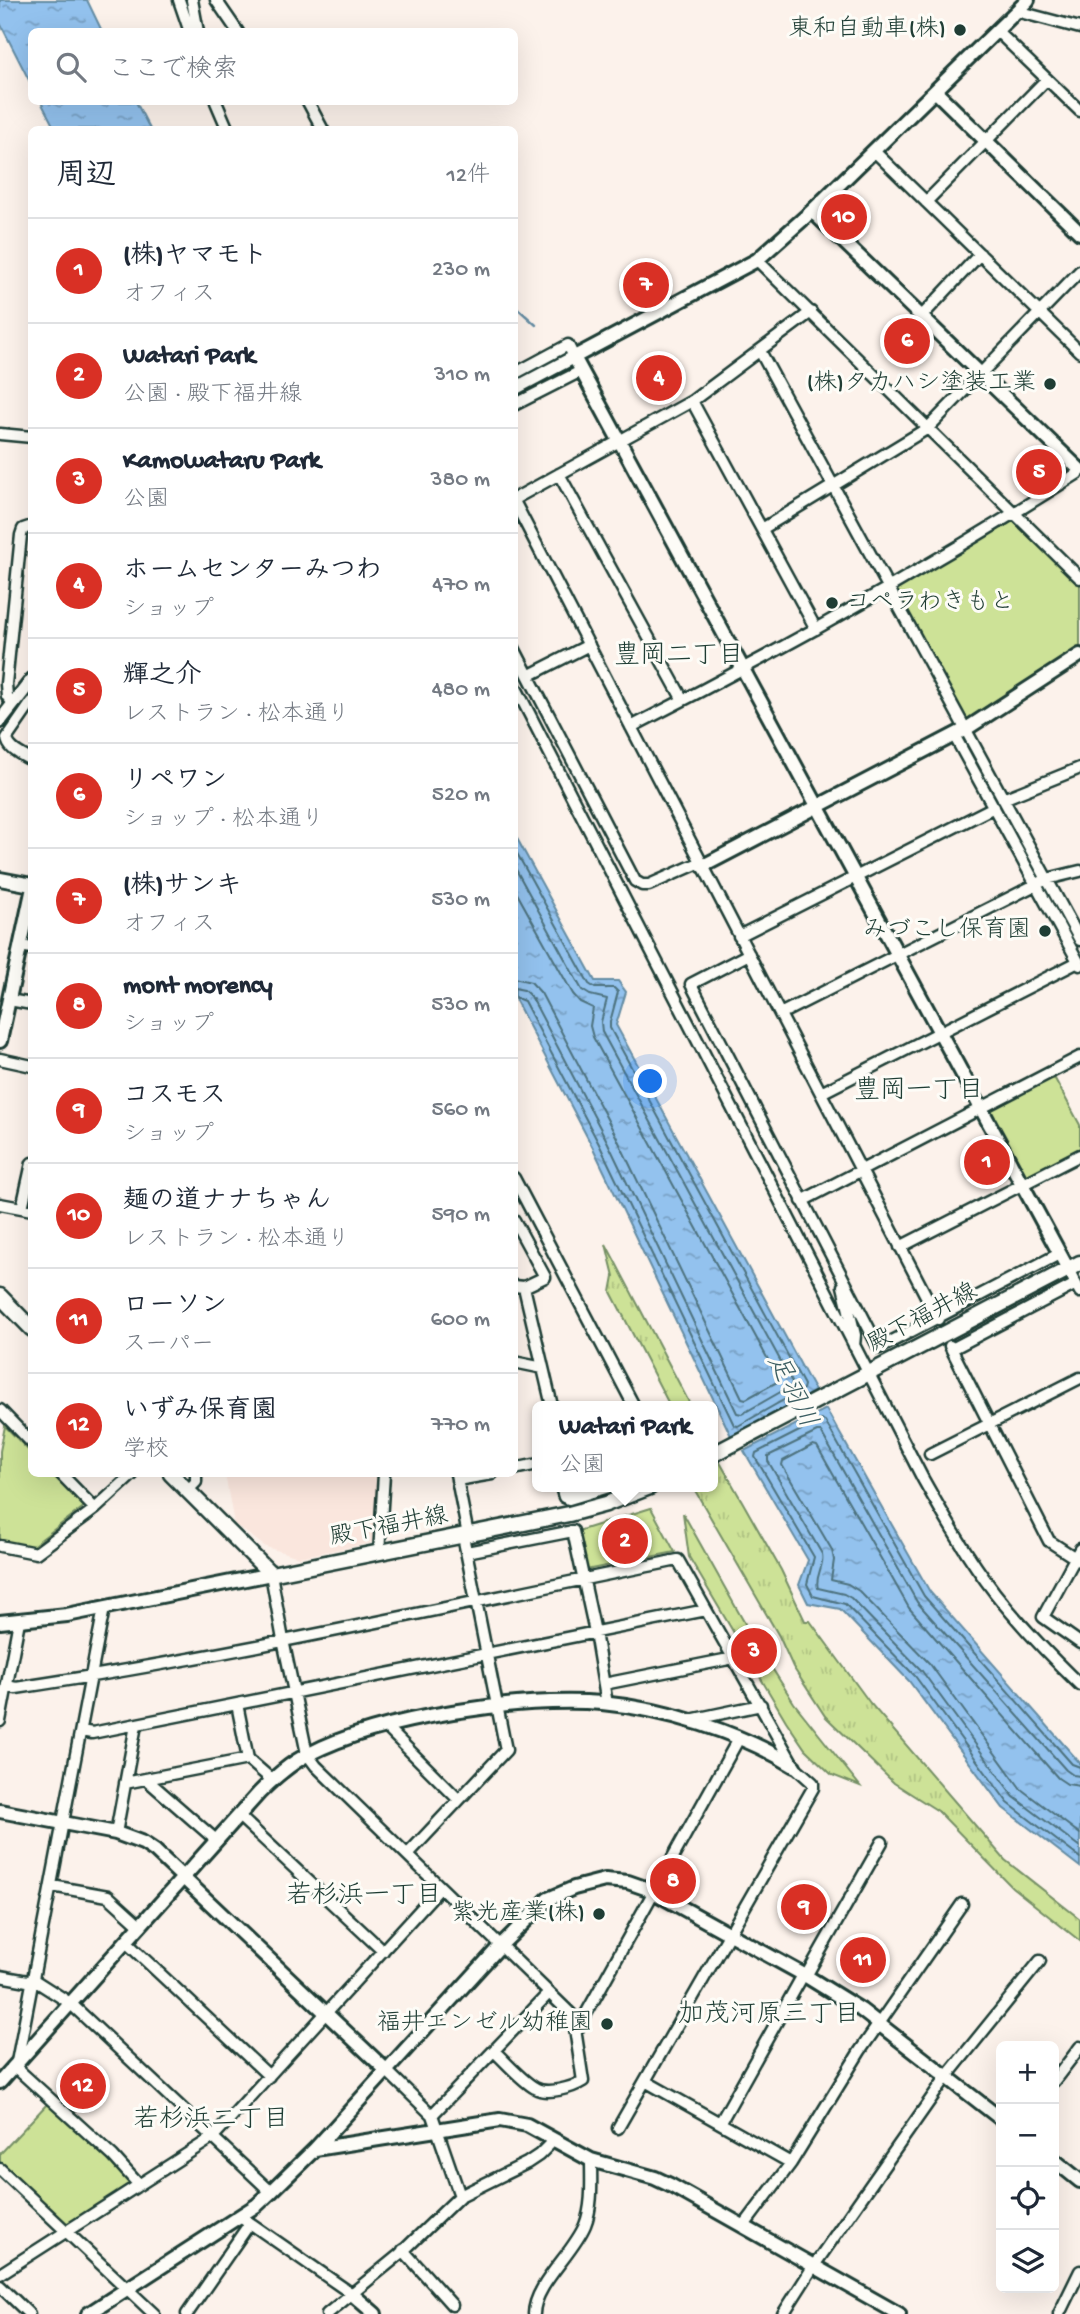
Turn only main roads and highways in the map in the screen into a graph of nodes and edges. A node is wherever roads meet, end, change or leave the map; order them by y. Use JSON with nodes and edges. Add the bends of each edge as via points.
{"nodes":[{"id":1,"x":1074,"y":1266,"type":"edge"},
{"id":2,"x":0,"y":1296,"type":"edge"},
{"id":3,"x":28,"y":1325,"type":"edge"},
{"id":4,"x":718,"y":1452,"type":"edge"},
{"id":5,"x":174,"y":1477,"type":"edge"},
{"id":6,"x":627,"y":1492,"type":"edge"}],
"edges":[{"from":1,"to":4,"type":"main road","name":"殿下福井線"},
{"from":2,"to":3,"type":"main road"},
{"from":5,"to":6,"type":"main road","name":"殿下福井線","via":[[271,1574],[580,1511]]}]}
